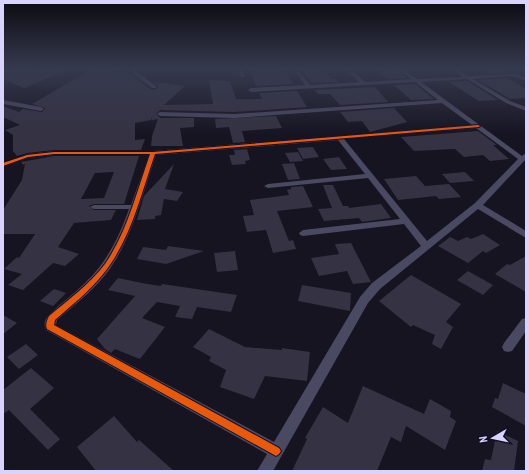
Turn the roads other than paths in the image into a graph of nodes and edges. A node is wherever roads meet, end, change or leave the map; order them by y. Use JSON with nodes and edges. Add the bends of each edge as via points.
{"nodes":[{"id":1,"x":431,"y":91,"type":"edge"},
{"id":2,"x":491,"y":91,"type":"edge"},
{"id":3,"x":444,"y":101,"type":"junction"},
{"id":4,"x":3,"y":102,"type":"edge"},
{"id":5,"x":41,"y":109,"type":"dead end"},
{"id":6,"x":526,"y":109,"type":"edge"},
{"id":7,"x":160,"y":114,"type":"dead end"},
{"id":8,"x":478,"y":126,"type":"junction"},
{"id":9,"x":340,"y":138,"type":"junction"},
{"id":10,"x":153,"y":153,"type":"junction"},
{"id":11,"x":524,"y":157,"type":"edge"},
{"id":12,"x":3,"y":158,"type":"edge"},
{"id":13,"x":7,"y":164,"type":"edge"},
{"id":14,"x":370,"y":176,"type":"junction"},
{"id":15,"x":268,"y":186,"type":"dead end"},
{"id":16,"x":478,"y":205,"type":"junction"},
{"id":17,"x":94,"y":207,"type":"dead end"},
{"id":18,"x":133,"y":207,"type":"junction"},
{"id":19,"x":406,"y":221,"type":"junction"},
{"id":20,"x":303,"y":233,"type":"dead end"},
{"id":21,"x":526,"y":235,"type":"edge"},
{"id":22,"x":426,"y":246,"type":"junction"},
{"id":23,"x":526,"y":322,"type":"edge"},
{"id":24,"x":508,"y":347,"type":"dead end"},
{"id":25,"x":276,"y":451,"type":"junction"},
{"id":26,"x":265,"y":471,"type":"edge"}],
"edges":[{"from":1,"to":3,"type":"street"},
{"from":2,"to":6,"type":"street"},
{"from":3,"to":7,"type":"street","via":[[234,116]]},
{"from":3,"to":8,"type":"street"},
{"from":4,"to":5,"type":"street"},
{"from":8,"to":9,"type":"street"},
{"from":8,"to":11,"type":"street"},
{"from":9,"to":10,"type":"street"},
{"from":9,"to":14,"type":"street"},
{"from":10,"to":13,"type":"street","via":[[27,156]]},
{"from":10,"to":18,"type":"street"},
{"from":11,"to":16,"type":"street"},
{"from":12,"to":13,"type":"street"},
{"from":14,"to":15,"type":"street"},
{"from":14,"to":19,"type":"street"},
{"from":16,"to":21,"type":"street"},
{"from":16,"to":22,"type":"street"},
{"from":17,"to":18,"type":"street"},
{"from":18,"to":25,"type":"street","via":[[115,252],[106,267],[52,318],[50,327]]},
{"from":19,"to":20,"type":"street"},
{"from":19,"to":22,"type":"street"},
{"from":22,"to":25,"type":"street","via":[[376,286],[364,300]]},
{"from":23,"to":24,"type":"street"},
{"from":25,"to":26,"type":"street"}]}
